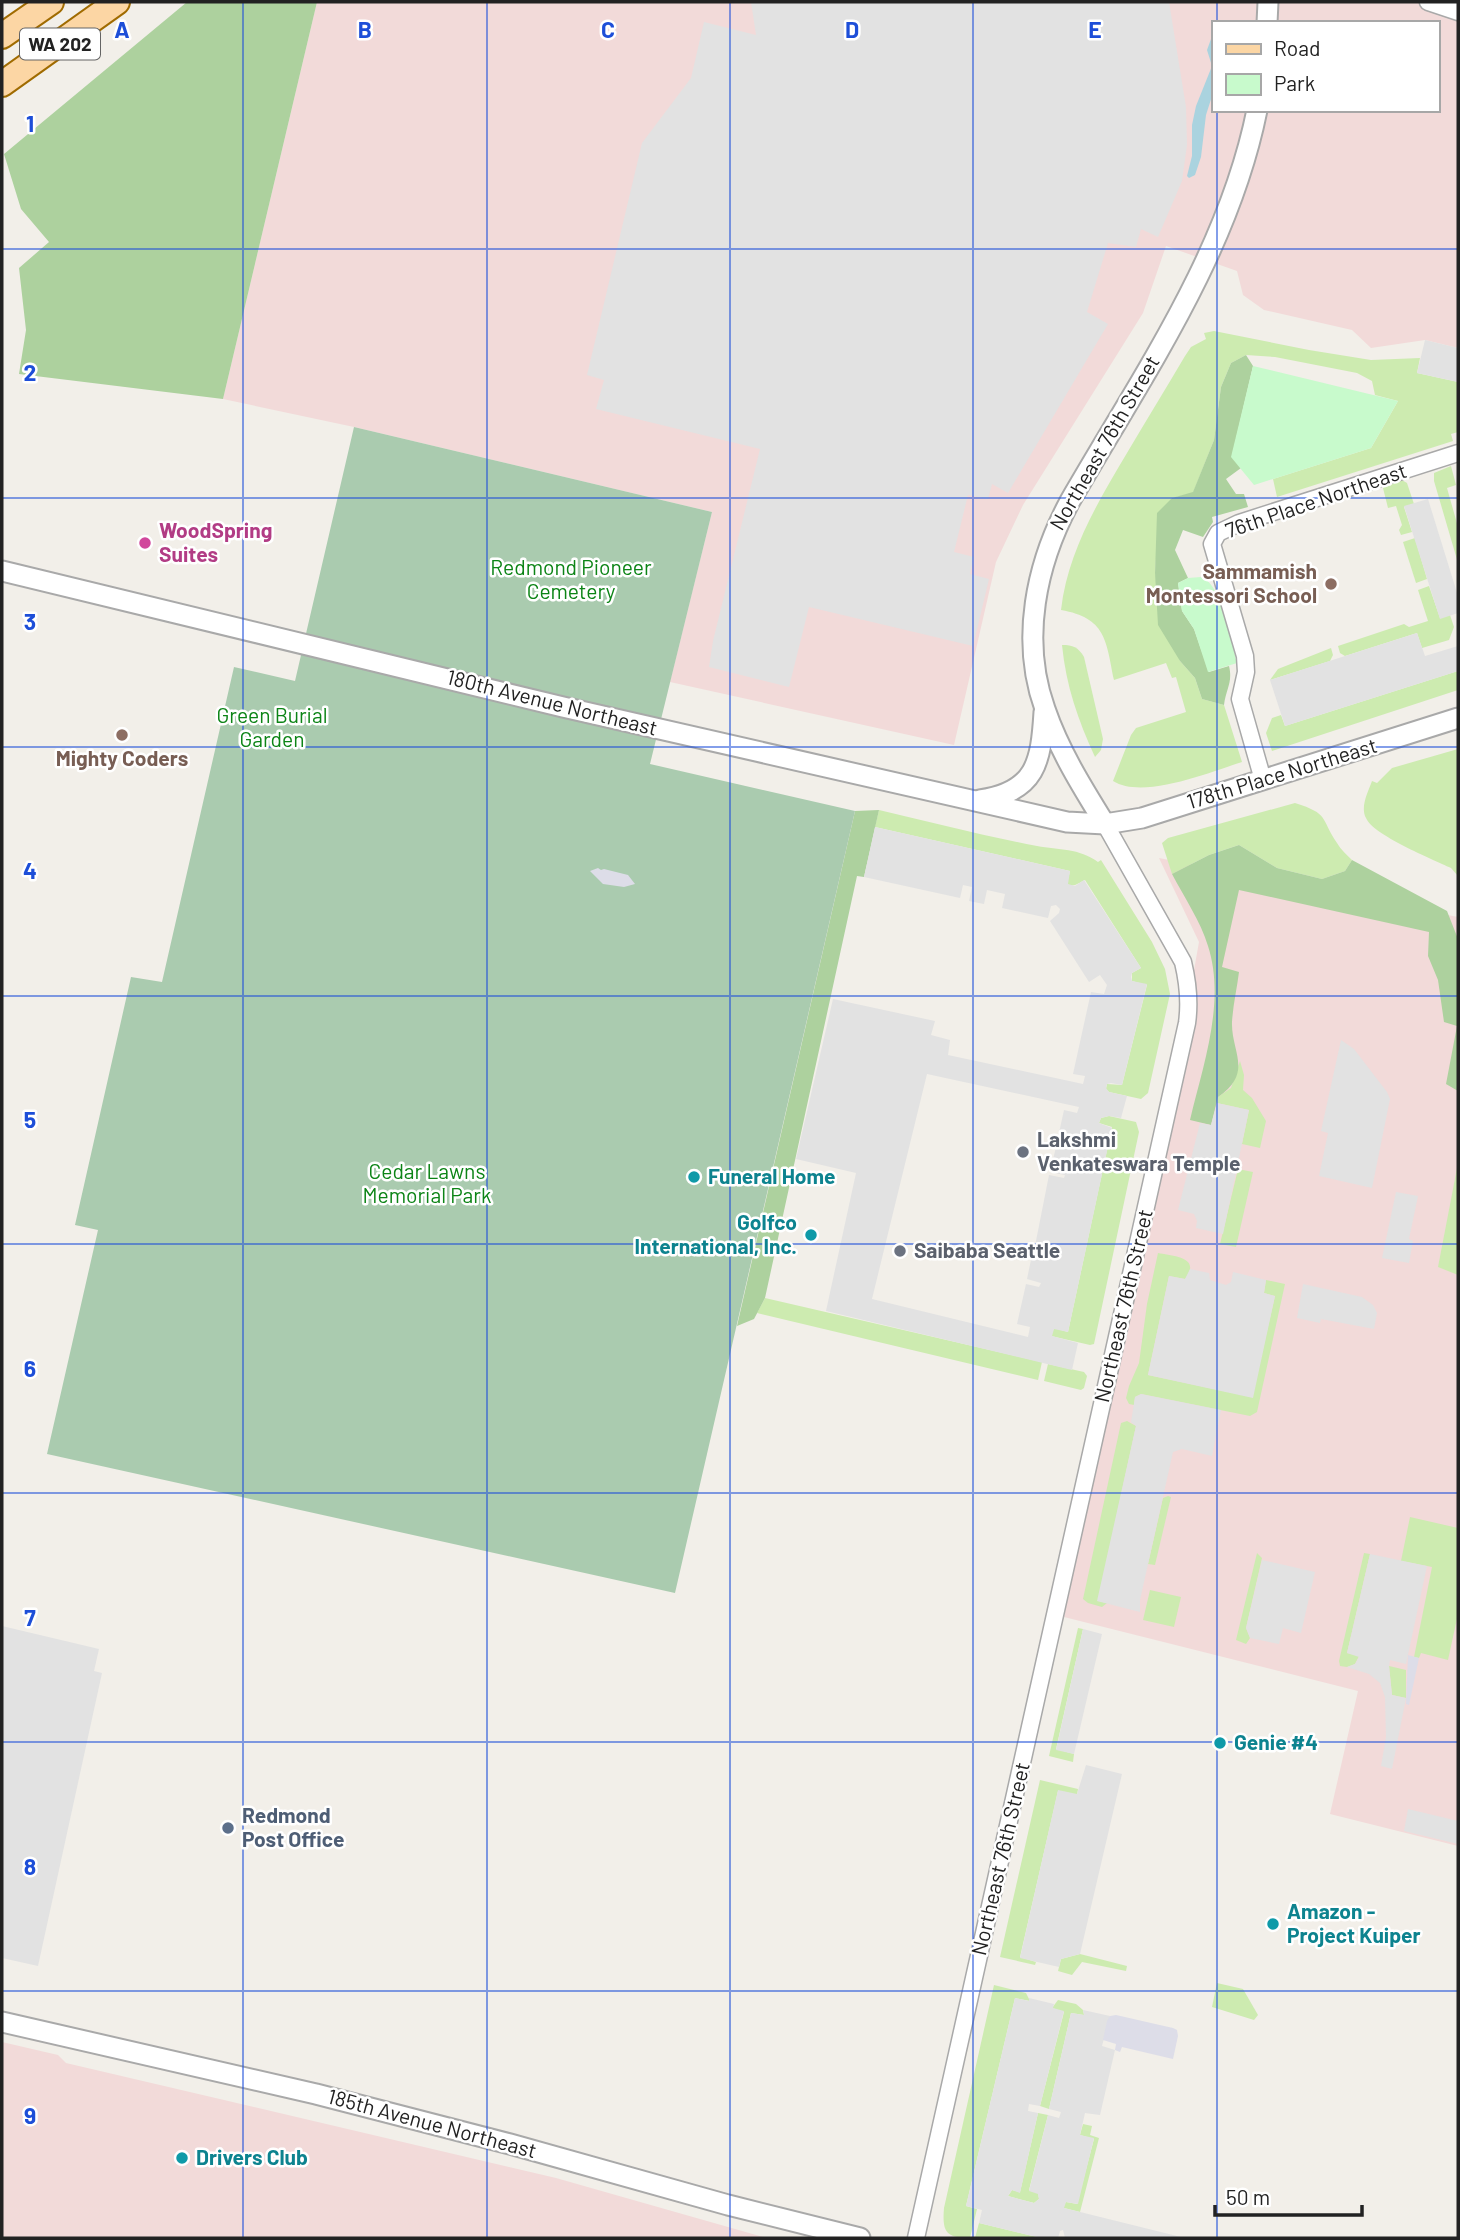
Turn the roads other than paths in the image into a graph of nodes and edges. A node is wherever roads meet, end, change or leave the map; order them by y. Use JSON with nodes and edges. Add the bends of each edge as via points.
{"nodes":[{"id":1,"x":51,"y":2,"type":"edge"},
{"id":2,"x":117,"y":2,"type":"edge"},
{"id":3,"x":1268,"y":2,"type":"edge"},
{"id":4,"x":1428,"y":2,"type":"edge"},
{"id":5,"x":1458,"y":12,"type":"edge"},
{"id":6,"x":1268,"y":21,"type":"edge"},
{"id":7,"x":2,"y":36,"type":"edge"},
{"id":8,"x":2,"y":84,"type":"edge"},
{"id":9,"x":1256,"y":112,"type":"edge"},
{"id":10,"x":1458,"y":453,"type":"edge"},
{"id":11,"x":2,"y":571,"type":"edge"},
{"id":12,"x":1044,"y":708,"type":"junction"},
{"id":13,"x":1458,"y":718,"type":"edge"},
{"id":14,"x":1263,"y":780,"type":"junction"},
{"id":15,"x":969,"y":801,"type":"junction"},
{"id":16,"x":1105,"y":824,"type":"junction"},
{"id":17,"x":2,"y":2022,"type":"edge"},
{"id":18,"x":860,"y":2238,"type":"edge"},
{"id":19,"x":916,"y":2238,"type":"edge"}],
"edges":[{"from":1,"to":7,"type":"main road","number":"WA 202"},
{"from":2,"to":8,"type":"main road","number":"WA 202"},
{"from":3,"to":6,"type":"street"},
{"from":4,"to":5,"type":"street"},
{"from":9,"to":12,"type":"street","name":"Northeast 76th Street","via":[[1234,196],[1198,280],[1048,547],[1033,625],[1035,668]]},
{"from":10,"to":14,"type":"street","name":"76th Place Northeast","via":[[1239,523],[1218,534],[1212,544],[1245,656],[1247,672],[1240,699]]},
{"from":11,"to":15,"type":"street","name":"180th Avenue Northeast"},
{"from":12,"to":15,"type":"street","via":[[1041,753],[1031,775],[1004,795]]},
{"from":12,"to":16,"type":"street","name":"Northeast 76th Street","via":[[1072,769]]},
{"from":13,"to":14,"type":"street","name":"178th Place Northeast"},
{"from":14,"to":16,"type":"street","name":"178th Place Northeast","via":[[1142,818]]},
{"from":15,"to":16,"type":"street","name":"180th Avenue Northeast","via":[[1067,822]]},
{"from":16,"to":19,"type":"street","name":"Northeast 76th Street","via":[[1183,962],[1188,981],[1187,1023]]},
{"from":17,"to":18,"type":"street","name":"185th Avenue Northeast","via":[[328,2097]]}]}
